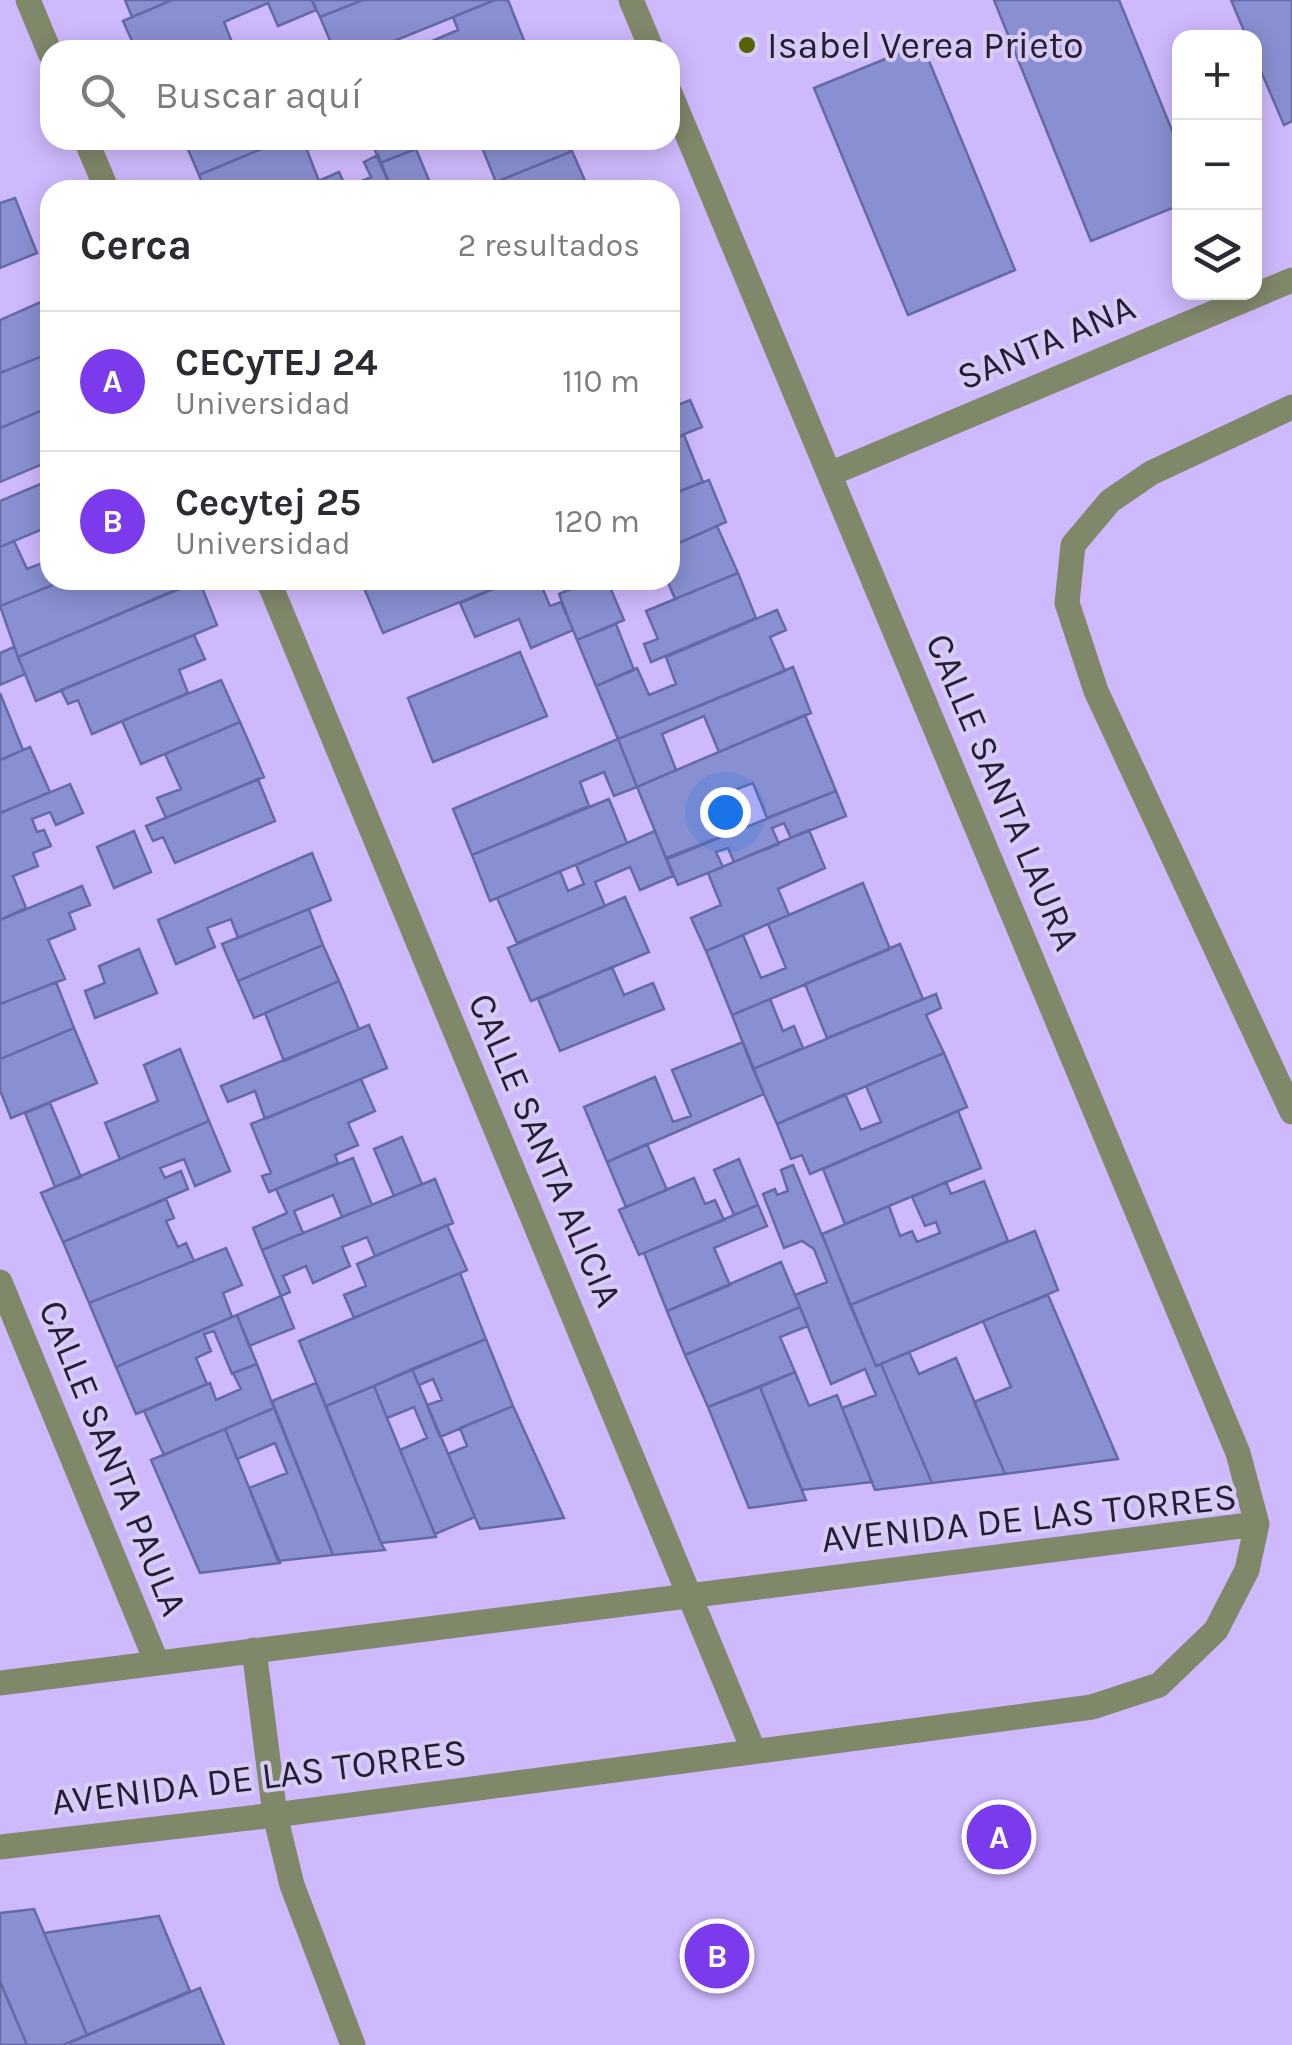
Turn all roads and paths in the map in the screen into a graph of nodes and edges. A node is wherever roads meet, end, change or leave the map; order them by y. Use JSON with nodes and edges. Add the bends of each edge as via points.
{"nodes":[{"id":1,"x":28,"y":0,"type":"edge"},
{"id":2,"x":631,"y":0,"type":"edge"},
{"id":3,"x":45,"y":40,"type":"edge"},
{"id":4,"x":648,"y":40,"type":"edge"},
{"id":5,"x":680,"y":116,"type":"edge"},
{"id":6,"x":90,"y":150,"type":"edge"},
{"id":7,"x":102,"y":180,"type":"edge"},
{"id":8,"x":1292,"y":280,"type":"edge"},
{"id":9,"x":1292,"y":407,"type":"edge"},
{"id":10,"x":830,"y":474,"type":"junction"},
{"id":11,"x":272,"y":590,"type":"edge"},
{"id":12,"x":1292,"y":1112,"type":"edge"},
{"id":13,"x":0,"y":1282,"type":"edge"},
{"id":14,"x":1257,"y":1524,"type":"junction"},
{"id":15,"x":689,"y":1596,"type":"junction"},
{"id":16,"x":254,"y":1650,"type":"junction"},
{"id":17,"x":157,"y":1663,"type":"junction"},
{"id":18,"x":0,"y":1683,"type":"edge"},
{"id":19,"x":753,"y":1748,"type":"junction"},
{"id":20,"x":275,"y":1815,"type":"junction"},
{"id":21,"x":0,"y":1846,"type":"edge"},
{"id":22,"x":353,"y":2045,"type":"edge"}],
"edges":[{"from":1,"to":3,"type":"street"},
{"from":2,"to":4,"type":"street"},
{"from":5,"to":10,"type":"street","name":"CALLE SANTA LAURA"},
{"from":6,"to":7,"type":"street"},
{"from":8,"to":10,"type":"street","name":"SANTA ANA"},
{"from":9,"to":12,"type":"street","via":[[1110,500],[1073,545],[1067,603],[1096,691]]},
{"from":10,"to":14,"type":"street","name":"CALLE SANTA LAURA","via":[[1238,1453]]},
{"from":11,"to":15,"type":"street","name":"CALLE SANTA ALICIA"},
{"from":13,"to":17,"type":"street","name":"CALLE SANTA PAULA"},
{"from":14,"to":15,"type":"street","name":"AVENIDA DE LAS TORRES"},
{"from":14,"to":19,"type":"street","name":"AVENIDA DE LAS TORRES","via":[[1247,1570],[1216,1630],[1158,1685],[1092,1707]]},
{"from":15,"to":16,"type":"street","name":"AVENIDA DE LAS TORRES"},
{"from":15,"to":19,"type":"street","name":"CALLE SANTA ALICIA"},
{"from":16,"to":17,"type":"street","name":"AVENIDA DE LAS TORRES"},
{"from":16,"to":20,"type":"street"},
{"from":17,"to":18,"type":"street","name":"AVENIDA DE LAS TORRES"},
{"from":19,"to":20,"type":"street","name":"AVENIDA DE LAS TORRES"},
{"from":20,"to":21,"type":"street","name":"AVENIDA DE LAS TORRES"},
{"from":20,"to":22,"type":"street","via":[[292,1885]]}]}
